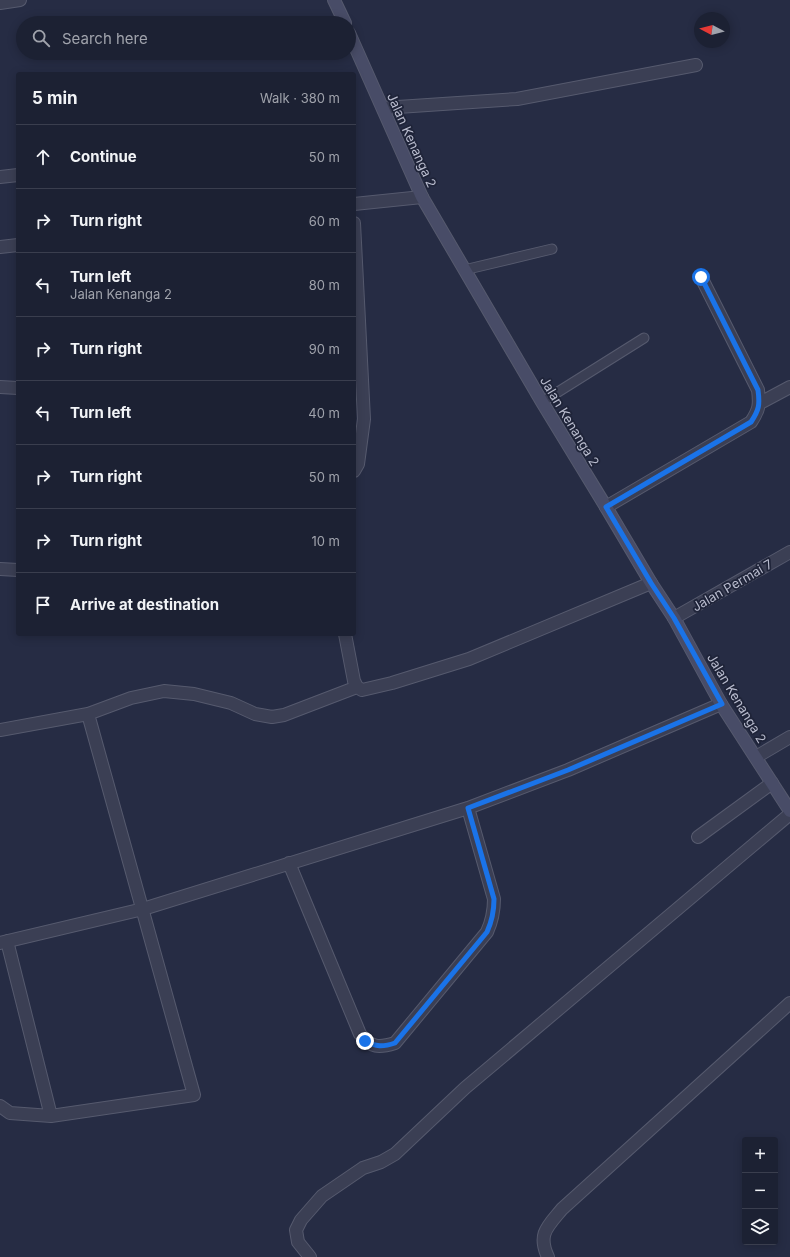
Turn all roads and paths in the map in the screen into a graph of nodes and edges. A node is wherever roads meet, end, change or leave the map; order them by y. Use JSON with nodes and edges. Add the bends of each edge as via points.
{"nodes":[{"id":1,"x":20,"y":0,"type":"edge"},
{"id":2,"x":334,"y":0,"type":"edge"},
{"id":3,"x":0,"y":3,"type":"edge"},
{"id":4,"x":342,"y":16,"type":"edge"},
{"id":5,"x":356,"y":48,"type":"edge"},
{"id":6,"x":696,"y":65,"type":"dead end"},
{"id":7,"x":383,"y":108,"type":"junction"},
{"id":8,"x":16,"y":175,"type":"edge"},
{"id":9,"x":0,"y":177,"type":"edge"},
{"id":10,"x":422,"y":197,"type":"junction"},
{"id":11,"x":356,"y":204,"type":"edge"},
{"id":12,"x":16,"y":245,"type":"edge"},
{"id":13,"x":0,"y":247,"type":"edge"},
{"id":14,"x":552,"y":249,"type":"dead end"},
{"id":15,"x":356,"y":262,"type":"edge"},
{"id":16,"x":464,"y":270,"type":"junction"},
{"id":17,"x":701,"y":277,"type":"dead end"},
{"id":18,"x":644,"y":338,"type":"dead end"},
{"id":19,"x":790,"y":386,"type":"edge"},
{"id":20,"x":0,"y":387,"type":"edge"},
{"id":21,"x":16,"y":388,"type":"edge"},
{"id":22,"x":542,"y":402,"type":"junction"},
{"id":23,"x":760,"y":403,"type":"junction"},
{"id":24,"x":356,"y":468,"type":"edge"},
{"id":25,"x":606,"y":507,"type":"junction"},
{"id":26,"x":790,"y":552,"type":"edge"},
{"id":27,"x":0,"y":568,"type":"edge"},
{"id":28,"x":16,"y":570,"type":"edge"},
{"id":29,"x":651,"y":583,"type":"junction"},
{"id":30,"x":674,"y":618,"type":"junction"},
{"id":31,"x":345,"y":636,"type":"edge"},
{"id":32,"x":357,"y":687,"type":"junction"},
{"id":33,"x":722,"y":704,"type":"junction"},
{"id":34,"x":88,"y":714,"type":"junction"},
{"id":35,"x":0,"y":730,"type":"edge"},
{"id":36,"x":790,"y":737,"type":"edge"},
{"id":37,"x":756,"y":757,"type":"junction"},
{"id":38,"x":772,"y":783,"type":"junction"},
{"id":39,"x":468,"y":808,"type":"junction"},
{"id":40,"x":790,"y":811,"type":"edge"},
{"id":41,"x":790,"y":814,"type":"edge"},
{"id":42,"x":698,"y":837,"type":"dead end"},
{"id":43,"x":289,"y":863,"type":"junction"},
{"id":44,"x":143,"y":909,"type":"junction"},
{"id":45,"x":3,"y":942,"type":"edge"},
{"id":46,"x":790,"y":1003,"type":"edge"},
{"id":47,"x":0,"y":1106,"type":"edge"},
{"id":48,"x":51,"y":1116,"type":"junction"},
{"id":49,"x":310,"y":1257,"type":"edge"},
{"id":50,"x":548,"y":1257,"type":"edge"}],
"edges":[{"from":1,"to":3,"type":"street"},
{"from":2,"to":4,"type":"main road"},
{"from":5,"to":7,"type":"main road","name":"Jalan Kenanga 2"},
{"from":6,"to":7,"type":"street","via":[[517,99]]},
{"from":7,"to":10,"type":"main road","name":"Jalan Kenanga 2"},
{"from":8,"to":9,"type":"street"},
{"from":10,"to":11,"type":"street"},
{"from":10,"to":16,"type":"main road","name":"Jalan Kenanga 2"},
{"from":12,"to":13,"type":"street"},
{"from":14,"to":16,"type":"lane"},
{"from":15,"to":24,"type":"street","via":[[364,419]]},
{"from":16,"to":22,"type":"main road","name":"Jalan Kenanga 2"},
{"from":17,"to":23,"type":"street","via":[[758,390]]},
{"from":18,"to":22,"type":"lane"},
{"from":19,"to":23,"type":"street"},
{"from":20,"to":21,"type":"street"},
{"from":22,"to":25,"type":"main road","name":"Jalan Kenanga 2"},
{"from":23,"to":25,"type":"street","via":[[751,422]]},
{"from":25,"to":29,"type":"main road","name":"Jalan Kenanga 2"},
{"from":26,"to":30,"type":"street","name":"Jalan Permai 7"},
{"from":27,"to":28,"type":"street"},
{"from":29,"to":30,"type":"main road","name":"Jalan Kenanga 2"},
{"from":29,"to":32,"type":"street","via":[[469,659],[392,684],[362,690]]},
{"from":30,"to":33,"type":"main road","name":"Jalan Kenanga 2"},
{"from":31,"to":32,"type":"street"},
{"from":32,"to":34,"type":"street","via":[[284,715],[272,717],[255,714],[216,699],[194,694],[164,692],[131,698]]},
{"from":33,"to":37,"type":"main road","name":"Jalan Kenanga 2"},
{"from":33,"to":39,"type":"street","via":[[575,767]]},
{"from":34,"to":35,"type":"street"},
{"from":34,"to":44,"type":"street"},
{"from":36,"to":37,"type":"street"},
{"from":37,"to":38,"type":"main road","name":"Jalan Kenanga 2"},
{"from":38,"to":40,"type":"main road","name":"Jalan Kenanga 2"},
{"from":38,"to":42,"type":"street"},
{"from":39,"to":43,"type":"street"},
{"from":39,"to":43,"type":"street","via":[[494,899],[491,922],[487,932],[395,1043],[385,1047],[374,1046],[365,1041],[360,1034]]},
{"from":41,"to":49,"type":"street","via":[[465,1088],[395,1154],[363,1168],[322,1196],[301,1220],[296,1230],[298,1242]]},
{"from":43,"to":44,"type":"street"},
{"from":44,"to":45,"type":"street"},
{"from":44,"to":48,"type":"street","via":[[194,1095]]},
{"from":45,"to":48,"type":"street"},
{"from":46,"to":50,"type":"street","via":[[562,1209],[545,1230],[543,1240]]},
{"from":47,"to":48,"type":"street","via":[[10,1113]]}]}
